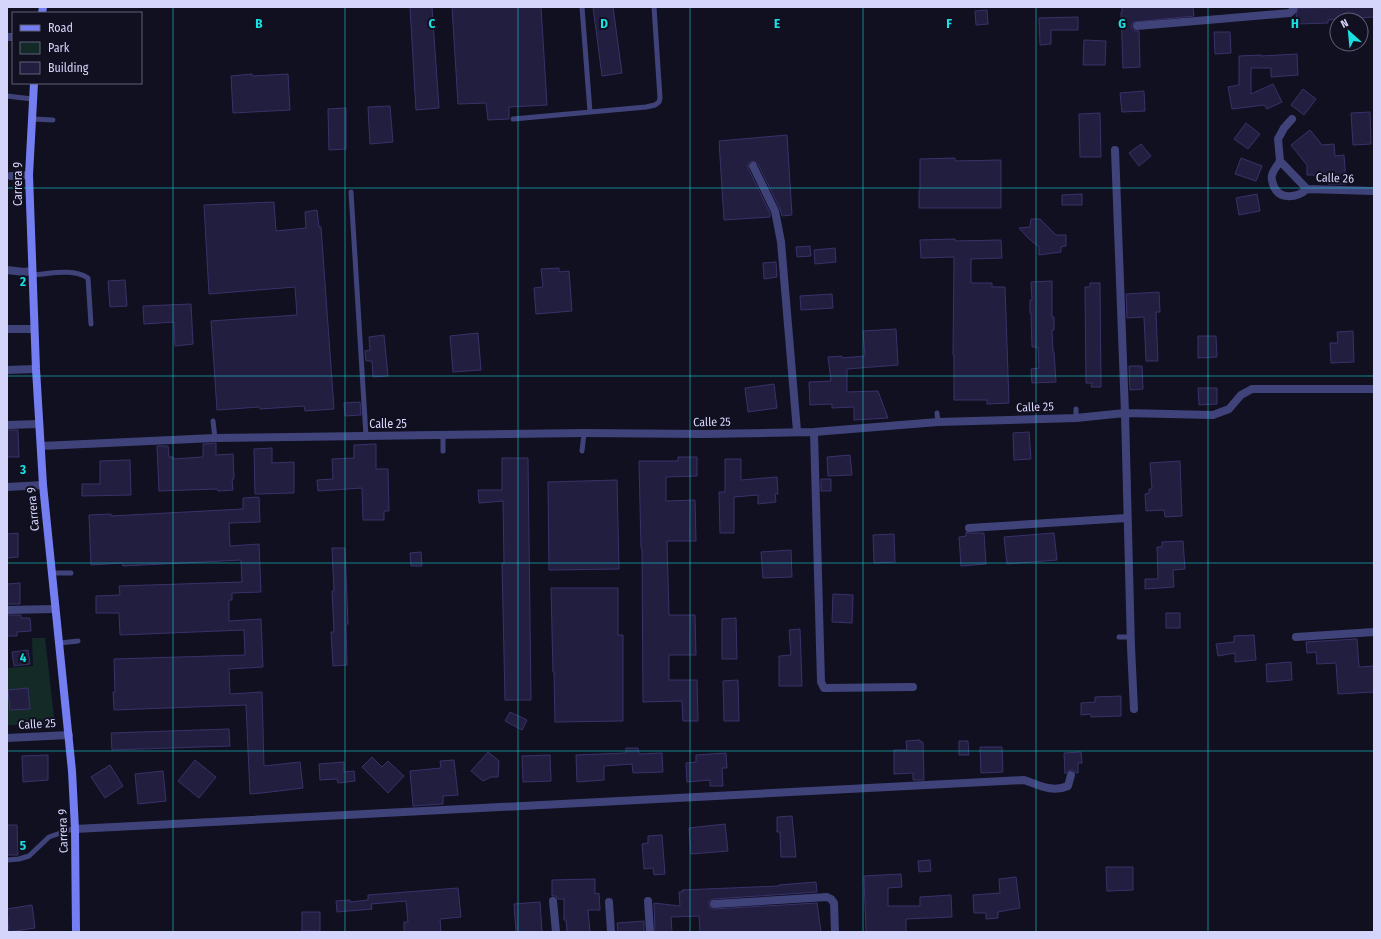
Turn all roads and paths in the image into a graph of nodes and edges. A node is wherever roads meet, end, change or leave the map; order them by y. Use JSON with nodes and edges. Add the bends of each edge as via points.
{"nodes":[{"id":1,"x":582,"y":7,"type":"edge"},
{"id":2,"x":654,"y":7,"type":"edge"},
{"id":3,"x":1293,"y":9,"type":"edge"},
{"id":4,"x":1137,"y":26,"type":"dead end"},
{"id":5,"x":34,"y":84,"type":"edge"},
{"id":6,"x":7,"y":96,"type":"edge"},
{"id":7,"x":32,"y":99,"type":"junction"},
{"id":8,"x":590,"y":112,"type":"junction"},
{"id":9,"x":32,"y":119,"type":"junction"},
{"id":10,"x":513,"y":119,"type":"dead end"},
{"id":11,"x":1292,"y":119,"type":"dead end"},
{"id":12,"x":54,"y":120,"type":"dead end"},
{"id":13,"x":1115,"y":150,"type":"dead end"},
{"id":14,"x":1280,"y":161,"type":"junction"},
{"id":15,"x":753,"y":166,"type":"dead end"},
{"id":16,"x":29,"y":175,"type":"junction"},
{"id":17,"x":9,"y":176,"type":"edge"},
{"id":18,"x":1307,"y":189,"type":"junction"},
{"id":19,"x":1374,"y":191,"type":"edge"},
{"id":20,"x":351,"y":192,"type":"dead end"},
{"id":21,"x":7,"y":270,"type":"edge"},
{"id":22,"x":32,"y":273,"type":"junction"},
{"id":23,"x":91,"y":324,"type":"dead end"},
{"id":24,"x":34,"y":328,"type":"junction"},
{"id":25,"x":7,"y":329,"type":"edge"},
{"id":26,"x":36,"y":369,"type":"junction"},
{"id":27,"x":7,"y":370,"type":"edge"},
{"id":28,"x":1374,"y":389,"type":"edge"},
{"id":29,"x":937,"y":413,"type":"dead end"},
{"id":30,"x":1125,"y":413,"type":"junction"},
{"id":31,"x":214,"y":421,"type":"dead end"},
{"id":32,"x":938,"y":422,"type":"junction"},
{"id":33,"x":39,"y":424,"type":"junction"},
{"id":34,"x":7,"y":425,"type":"edge"},
{"id":35,"x":797,"y":431,"type":"junction"},
{"id":36,"x":814,"y":432,"type":"junction"},
{"id":37,"x":584,"y":433,"type":"junction"},
{"id":38,"x":366,"y":436,"type":"junction"},
{"id":39,"x":443,"y":436,"type":"junction"},
{"id":40,"x":215,"y":438,"type":"junction"},
{"id":41,"x":41,"y":446,"type":"junction"},
{"id":42,"x":443,"y":451,"type":"dead end"},
{"id":43,"x":582,"y":451,"type":"dead end"},
{"id":44,"x":43,"y":485,"type":"junction"},
{"id":45,"x":7,"y":488,"type":"edge"},
{"id":46,"x":1127,"y":518,"type":"junction"},
{"id":47,"x":969,"y":528,"type":"dead end"},
{"id":48,"x":52,"y":573,"type":"junction"},
{"id":49,"x":71,"y":573,"type":"dead end"},
{"id":50,"x":55,"y":609,"type":"junction"},
{"id":51,"x":7,"y":610,"type":"edge"},
{"id":52,"x":1374,"y":632,"type":"edge"},
{"id":53,"x":1120,"y":637,"type":"dead end"},
{"id":54,"x":1131,"y":637,"type":"junction"},
{"id":55,"x":1296,"y":637,"type":"dead end"},
{"id":56,"x":78,"y":641,"type":"dead end"},
{"id":57,"x":60,"y":643,"type":"junction"},
{"id":58,"x":913,"y":687,"type":"dead end"},
{"id":59,"x":1134,"y":709,"type":"dead end"},
{"id":60,"x":69,"y":735,"type":"junction"},
{"id":61,"x":7,"y":738,"type":"edge"},
{"id":62,"x":1071,"y":775,"type":"dead end"},
{"id":63,"x":75,"y":829,"type":"junction"},
{"id":64,"x":7,"y":860,"type":"edge"},
{"id":65,"x":553,"y":901,"type":"dead end"},
{"id":66,"x":609,"y":902,"type":"dead end"},
{"id":67,"x":648,"y":902,"type":"dead end"},
{"id":68,"x":714,"y":904,"type":"dead end"},
{"id":69,"x":76,"y":932,"type":"edge"},
{"id":70,"x":556,"y":932,"type":"edge"},
{"id":71,"x":611,"y":932,"type":"edge"},
{"id":72,"x":650,"y":932,"type":"edge"},
{"id":73,"x":835,"y":932,"type":"edge"}],
"edges":[{"from":1,"to":8,"type":"lane"},
{"from":2,"to":8,"type":"lane","via":[[659,102],[646,107]]},
{"from":3,"to":4,"type":"street","via":[[1290,13]]},
{"from":5,"to":7,"type":"main road","name":"Carrera 9"},
{"from":6,"to":7,"type":"lane"},
{"from":7,"to":9,"type":"main road","name":"Carrera 9"},
{"from":8,"to":10,"type":"lane"},
{"from":9,"to":12,"type":"lane"},
{"from":9,"to":16,"type":"main road","name":"Carrera 9"},
{"from":11,"to":14,"type":"street","via":[[1278,140]]},
{"from":13,"to":30,"type":"street"},
{"from":14,"to":18,"type":"street","name":"Calle 26"},
{"from":14,"to":18,"type":"street","via":[[1272,174],[1275,189],[1281,195],[1290,196],[1301,194]]},
{"from":15,"to":35,"type":"street","via":[[775,211],[781,242]]},
{"from":16,"to":17,"type":"street"},
{"from":16,"to":22,"type":"main road","name":"Carrera 9"},
{"from":18,"to":19,"type":"street","name":"Calle 26"},
{"from":20,"to":38,"type":"lane"},
{"from":21,"to":22,"type":"street"},
{"from":22,"to":23,"type":"lane","via":[[70,272],[88,278]]},
{"from":22,"to":24,"type":"main road","name":"Carrera 9"},
{"from":24,"to":25,"type":"street"},
{"from":24,"to":26,"type":"main road","name":"Carrera 9"},
{"from":26,"to":27,"type":"street"},
{"from":26,"to":33,"type":"main road","name":"Carrera 9"},
{"from":28,"to":30,"type":"street","name":"Calle 25","via":[[1252,389],[1241,395],[1229,408],[1213,416]]},
{"from":29,"to":32,"type":"lane"},
{"from":30,"to":32,"type":"street","name":"Calle 25"},
{"from":30,"to":46,"type":"street"},
{"from":31,"to":40,"type":"lane"},
{"from":32,"to":36,"type":"street","name":"Calle 25"},
{"from":33,"to":34,"type":"street"},
{"from":33,"to":41,"type":"main road","name":"Carrera 9"},
{"from":35,"to":36,"type":"street","name":"Calle 25"},
{"from":35,"to":37,"type":"street","name":"Calle 25","via":[[704,434]]},
{"from":36,"to":58,"type":"street","via":[[821,682],[824,688]]},
{"from":37,"to":39,"type":"street","name":"Calle 25"},
{"from":37,"to":43,"type":"lane"},
{"from":38,"to":39,"type":"street","name":"Calle 25"},
{"from":38,"to":40,"type":"street","name":"Calle 25"},
{"from":39,"to":42,"type":"lane"},
{"from":40,"to":41,"type":"street","name":"Calle 25"},
{"from":41,"to":44,"type":"main road","name":"Carrera 9"},
{"from":44,"to":45,"type":"street"},
{"from":44,"to":48,"type":"main road","name":"Carrera 9"},
{"from":46,"to":47,"type":"street"},
{"from":46,"to":54,"type":"street"},
{"from":48,"to":49,"type":"lane"},
{"from":48,"to":50,"type":"main road","name":"Carrera 9"},
{"from":50,"to":51,"type":"street"},
{"from":50,"to":57,"type":"main road","name":"Carrera 9"},
{"from":52,"to":55,"type":"street"},
{"from":53,"to":54,"type":"lane"},
{"from":54,"to":59,"type":"street"},
{"from":56,"to":57,"type":"lane"},
{"from":57,"to":60,"type":"main road","name":"Carrera 9"},
{"from":60,"to":61,"type":"street","name":"Calle 25"},
{"from":60,"to":63,"type":"main road","name":"Carrera 9"},
{"from":62,"to":63,"type":"street","via":[[1068,786],[1062,789],[1049,789],[1024,780]]},
{"from":63,"to":64,"type":"lane","via":[[49,837],[30,856]]},
{"from":63,"to":69,"type":"main road","name":"Carrera 9"},
{"from":65,"to":70,"type":"street"},
{"from":66,"to":71,"type":"street"},
{"from":67,"to":72,"type":"street"},
{"from":68,"to":73,"type":"street","via":[[827,897],[834,903]]}]}
